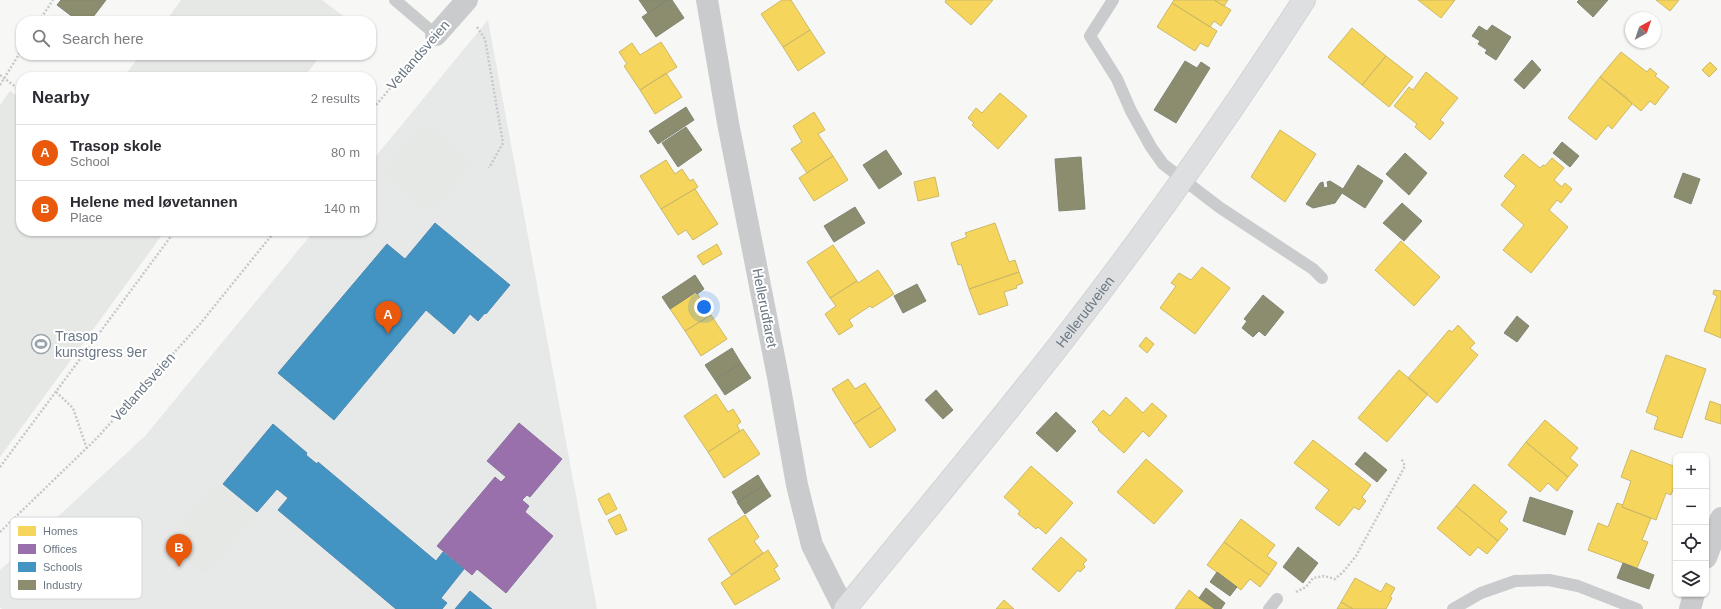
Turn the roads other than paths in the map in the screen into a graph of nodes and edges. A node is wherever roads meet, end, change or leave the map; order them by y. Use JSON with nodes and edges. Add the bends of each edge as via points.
{"nodes":[{"id":1,"x":395,"y":0,"type":"edge"},
{"id":2,"x":707,"y":0,"type":"edge"},
{"id":3,"x":1113,"y":0,"type":"edge"},
{"id":4,"x":1304,"y":0,"type":"edge"},
{"id":5,"x":465,"y":2,"type":"edge"},
{"id":6,"x":436,"y":35,"type":"joint"},
{"id":7,"x":1182,"y":180,"type":"junction"},
{"id":8,"x":1322,"y":278,"type":"dead end"},
{"id":9,"x":1721,"y":518,"type":"edge"},
{"id":10,"x":1709,"y":550,"type":"edge"},
{"id":11,"x":1693,"y":597,"type":"edge"},
{"id":12,"x":1277,"y":599,"type":"road end"},
{"id":13,"x":845,"y":609,"type":"edge"},
{"id":14,"x":1269,"y":609,"type":"edge"},
{"id":15,"x":1453,"y":609,"type":"edge"},
{"id":16,"x":1638,"y":609,"type":"edge"},
{"id":17,"x":1690,"y":609,"type":"edge"}],
"edges":[{"from":1,"to":6,"type":"lane"},
{"from":2,"to":13,"type":"street","name":"Hellerudfaret","via":[[798,492],[812,545]]},
{"from":3,"to":7,"type":"lane","via":[[1090,36],[1117,79],[1150,147],[1163,164]]},
{"from":4,"to":7,"type":"main road","name":"Hellerudveien"},
{"from":5,"to":6,"type":"street","name":"Vetlandsveien"},
{"from":7,"to":8,"type":"lane","via":[[1313,269]]},
{"from":7,"to":13,"type":"main road","name":"Hellerudveien","via":[[1067,335]]},
{"from":9,"to":10,"type":"street"},
{"from":11,"to":17,"type":"street"},
{"from":12,"to":14,"type":"lane"},
{"from":15,"to":16,"type":"lane","via":[[1481,593],[1515,581],[1549,580],[1578,586]]}]}
